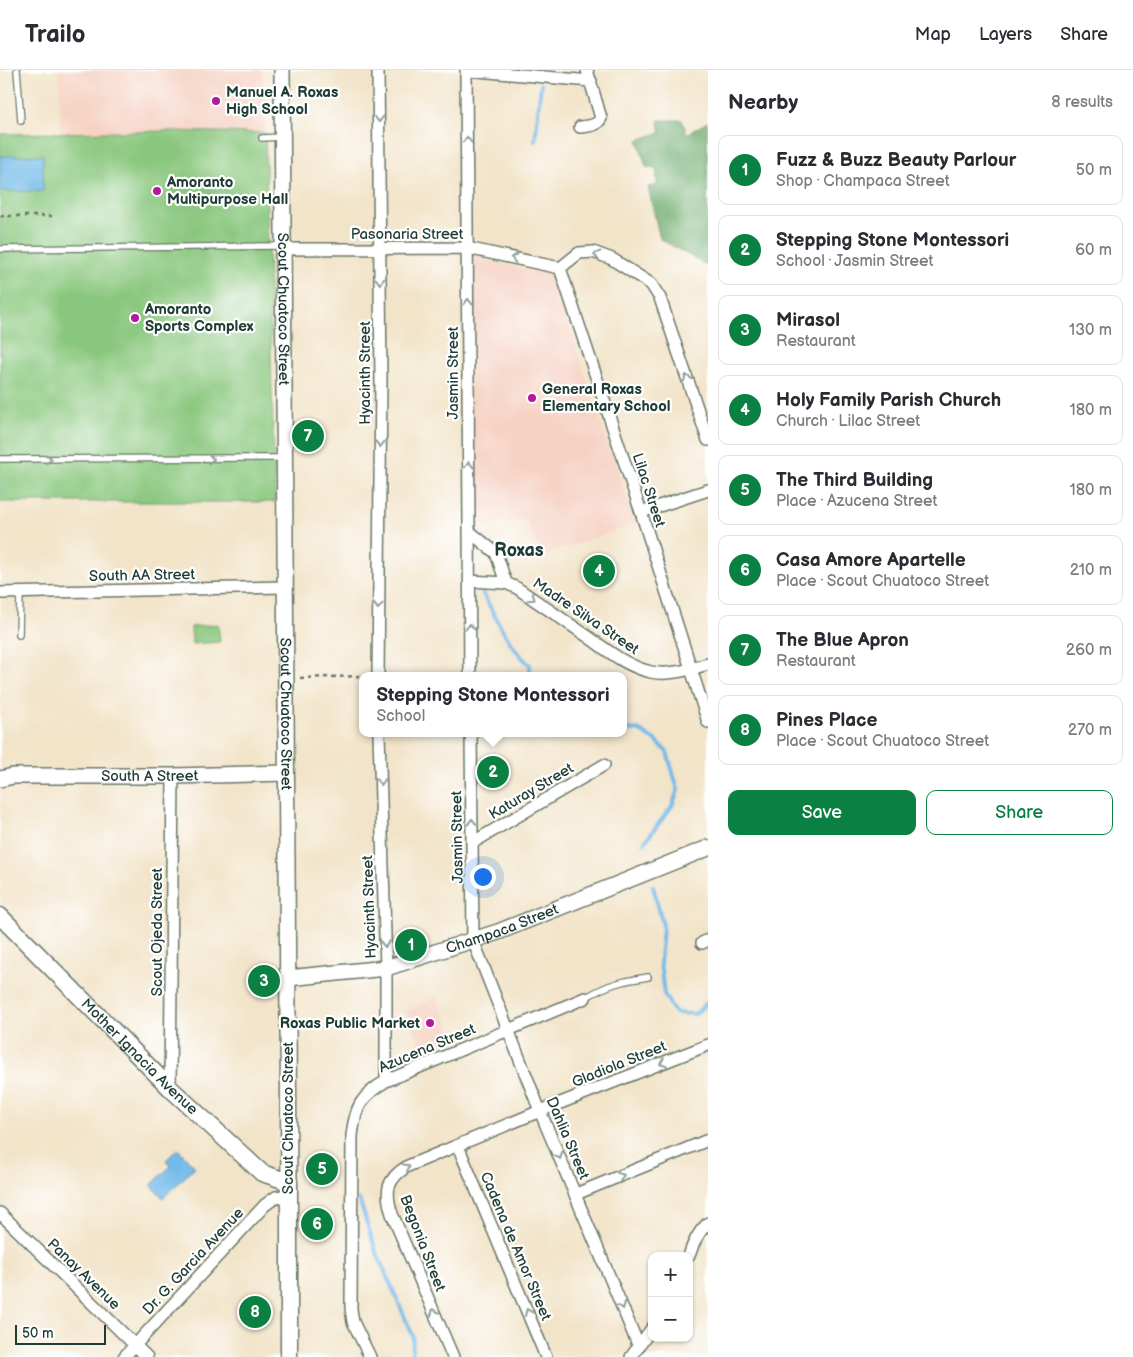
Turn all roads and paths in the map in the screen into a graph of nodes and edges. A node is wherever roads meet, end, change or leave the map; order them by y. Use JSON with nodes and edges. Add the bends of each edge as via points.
{"nodes":[{"id":1,"x":17,"y":70,"type":"edge"},
{"id":2,"x":282,"y":70,"type":"edge"},
{"id":3,"x":378,"y":70,"type":"edge"},
{"id":4,"x":460,"y":70,"type":"edge"},
{"id":5,"x":466,"y":70,"type":"edge"},
{"id":6,"x":589,"y":75,"type":"edge"},
{"id":7,"x":21,"y":120,"type":"dead end"},
{"id":8,"x":580,"y":127,"type":"dead end"},
{"id":9,"x":262,"y":138,"type":"dead end"},
{"id":10,"x":282,"y":138,"type":"junction"},
{"id":11,"x":0,"y":216,"type":"edge"},
{"id":12,"x":56,"y":216,"type":"dead end"},
{"id":13,"x":283,"y":247,"type":"junction"},
{"id":14,"x":380,"y":248,"type":"junction"},
{"id":15,"x":468,"y":248,"type":"junction"},
{"id":16,"x":0,"y":249,"type":"edge"},
{"id":17,"x":560,"y":268,"type":"junction"},
{"id":18,"x":708,"y":440,"type":"edge"},
{"id":19,"x":284,"y":458,"type":"junction"},
{"id":20,"x":0,"y":459,"type":"edge"},
{"id":21,"x":708,"y":490,"type":"edge"},
{"id":22,"x":641,"y":512,"type":"junction"},
{"id":23,"x":470,"y":532,"type":"junction"},
{"id":24,"x":470,"y":581,"type":"junction"},
{"id":25,"x":506,"y":583,"type":"junction"},
{"id":26,"x":285,"y":587,"type":"junction"},
{"id":27,"x":0,"y":593,"type":"edge"},
{"id":28,"x":20,"y":593,"type":"junction"},
{"id":29,"x":19,"y":635,"type":"dead end"},
{"id":30,"x":708,"y":664,"type":"edge"},
{"id":31,"x":691,"y":669,"type":"junction"},
{"id":32,"x":383,"y":672,"type":"edge"},
{"id":33,"x":470,"y":672,"type":"edge"},
{"id":34,"x":359,"y":676,"type":"edge"},
{"id":35,"x":299,"y":678,"type":"dead end"},
{"id":36,"x":708,"y":722,"type":"edge"},
{"id":37,"x":379,"y":737,"type":"edge"},
{"id":38,"x":470,"y":737,"type":"edge"},
{"id":39,"x":604,"y":765,"type":"dead end"},
{"id":40,"x":286,"y":773,"type":"junction"},
{"id":41,"x":4,"y":776,"type":"edge"},
{"id":42,"x":173,"y":776,"type":"junction"},
{"id":43,"x":472,"y":843,"type":"junction"},
{"id":44,"x":708,"y":848,"type":"edge"},
{"id":45,"x":2,"y":921,"type":"edge"},
{"id":46,"x":473,"y":940,"type":"junction"},
{"id":47,"x":386,"y":968,"type":"junction"},
{"id":48,"x":648,"y":977,"type":"dead end"},
{"id":49,"x":288,"y":978,"type":"junction"},
{"id":50,"x":585,"y":998,"type":"joint"},
{"id":51,"x":508,"y":1030,"type":"junction"},
{"id":52,"x":708,"y":1045,"type":"edge"},
{"id":53,"x":386,"y":1081,"type":"junction"},
{"id":54,"x":170,"y":1088,"type":"junction"},
{"id":55,"x":540,"y":1112,"type":"junction"},
{"id":56,"x":708,"y":1140,"type":"edge"},
{"id":57,"x":458,"y":1146,"type":"junction"},
{"id":58,"x":289,"y":1189,"type":"junction"},
{"id":59,"x":576,"y":1194,"type":"junction"},
{"id":60,"x":0,"y":1213,"type":"edge"},
{"id":61,"x":708,"y":1223,"type":"edge"},
{"id":62,"x":690,"y":1252,"type":"edge"},
{"id":63,"x":648,"y":1334,"type":"edge"},
{"id":64,"x":136,"y":1345,"type":"junction"},
{"id":65,"x":639,"y":1347,"type":"junction"},
{"id":66,"x":124,"y":1357,"type":"edge"},
{"id":67,"x":147,"y":1357,"type":"edge"},
{"id":68,"x":289,"y":1357,"type":"edge"},
{"id":69,"x":370,"y":1357,"type":"edge"},
{"id":70,"x":453,"y":1357,"type":"edge"},
{"id":71,"x":546,"y":1357,"type":"edge"},
{"id":72,"x":631,"y":1357,"type":"edge"}],
"edges":[{"from":1,"to":7,"type":"lane"},
{"from":2,"to":10,"type":"street","name":"Scout Chuatoco Street"},
{"from":3,"to":14,"type":"street","name":"Hyacinth Street","one_way":true},
{"from":4,"to":5,"type":"lane"},
{"from":5,"to":6,"type":"street"},
{"from":15,"to":5,"type":"street","name":"Jasmin Street","one_way":true},
{"from":6,"to":8,"type":"street","via":[[601,118],[595,125]]},
{"from":9,"to":10,"type":"lane"},
{"from":10,"to":13,"type":"street","name":"Scout Chuatoco Street"},
{"from":11,"to":12,"type":"path"},
{"from":13,"to":14,"type":"street","name":"Pasonaria Street"},
{"from":13,"to":16,"type":"lane"},
{"from":13,"to":19,"type":"street","name":"Scout Chuatoco Street"},
{"from":14,"to":15,"type":"street","name":"Pasonaria Street"},
{"from":14,"to":32,"type":"street","name":"Hyacinth Street","one_way":true},
{"from":17,"to":15,"type":"street","name":"Pasonaria Street","one_way":true},
{"from":23,"to":15,"type":"street","name":"Jasmin Street","one_way":true},
{"from":18,"to":17,"type":"street","one_way":true,"via":[[660,298],[651,284],[612,259],[592,252],[579,253]]},
{"from":17,"to":22,"type":"street","name":"Lilac Street"},
{"from":20,"to":19,"type":"lane","one_way":true},
{"from":19,"to":26,"type":"street","name":"Scout Chuatoco Street"},
{"from":21,"to":22,"type":"street"},
{"from":22,"to":31,"type":"street","name":"Lilac Street"},
{"from":23,"to":24,"type":"street","name":"Jasmin Street"},
{"from":23,"to":25,"type":"street","via":[[496,553]]},
{"from":24,"to":25,"type":"street","name":"Madre Silva Street"},
{"from":33,"to":24,"type":"street","name":"Jasmin Street","one_way":true},
{"from":25,"to":31,"type":"street","name":"Madre Silva Street","one_way":true,"via":[[636,667],[660,673]]},
{"from":26,"to":28,"type":"street","name":"South AA Street"},
{"from":26,"to":40,"type":"street","name":"Scout Chuatoco Street"},
{"from":27,"to":28,"type":"street","name":"South AA Street"},
{"from":28,"to":29,"type":"lane"},
{"from":30,"to":31,"type":"street","name":"Madre Silva Street"},
{"from":31,"to":36,"type":"street","name":"Lilac Street"},
{"from":34,"to":35,"type":"path"},
{"from":37,"to":47,"type":"street","name":"Hyacinth Street","one_way":true},
{"from":43,"to":38,"type":"street","name":"Jasmin Street","one_way":true},
{"from":39,"to":43,"type":"street","name":"Katuray Street"},
{"from":40,"to":42,"type":"street","name":"South A Street"},
{"from":40,"to":49,"type":"street","name":"Scout Chuatoco Street"},
{"from":41,"to":42,"type":"street","name":"South A Street"},
{"from":42,"to":54,"type":"street","name":"Scout Ojeda Street"},
{"from":43,"to":46,"type":"street","name":"Jasmin Street"},
{"from":44,"to":46,"type":"street","name":"Champaca Street"},
{"from":45,"to":54,"type":"main road","name":"Mother Ignacia Avenue"},
{"from":46,"to":47,"type":"street","name":"Champaca Street"},
{"from":46,"to":51,"type":"street","name":"Dahlia Street"},
{"from":47,"to":49,"type":"street","name":"Champaca Street"},
{"from":47,"to":53,"type":"street","name":"Hyacinth Street"},
{"from":48,"to":50,"type":"lane","via":[[619,981]]},
{"from":49,"to":58,"type":"street","name":"Scout Chuatoco Street"},
{"from":50,"to":51,"type":"street","name":"Azucena Street"},
{"from":51,"to":53,"type":"street","name":"Azucena Street"},
{"from":51,"to":55,"type":"street","name":"Dahlia Street"},
{"from":52,"to":55,"type":"street","name":"Gladiola Street","one_way":true},
{"from":53,"to":69,"type":"street","name":"Azucena Street","via":[[374,1088],[356,1109],[352,1136],[351,1309]]},
{"from":54,"to":58,"type":"main road","name":"Mother Ignacia Avenue","via":[[262,1173]]},
{"from":55,"to":57,"type":"street","name":"Begonia Street"},
{"from":55,"to":59,"type":"street","name":"Dahlia Street","one_way":true},
{"from":59,"to":56,"type":"street","one_way":true},
{"from":70,"to":57,"type":"street","name":"Begonia Street","one_way":true,"via":[[392,1214],[387,1192],[392,1178],[401,1170]]},
{"from":71,"to":57,"type":"street","name":"Cadena de Amor Street","one_way":true},
{"from":58,"to":64,"type":"street","name":"Dr. G. Garcia Avenue","via":[[265,1205]]},
{"from":58,"to":68,"type":"main road","name":"Scout Chuatoco Street"},
{"from":59,"to":65,"type":"street","name":"Dahlia Street","one_way":true},
{"from":60,"to":64,"type":"street","name":"Panay Avenue"},
{"from":61,"to":62,"type":"street","via":[[702,1228]]},
{"from":63,"to":65,"type":"street"},
{"from":64,"to":66,"type":"street","name":"Dr. G. Garcia Avenue"},
{"from":64,"to":67,"type":"street","name":"Panay Avenue"},
{"from":65,"to":72,"type":"street"}]}
